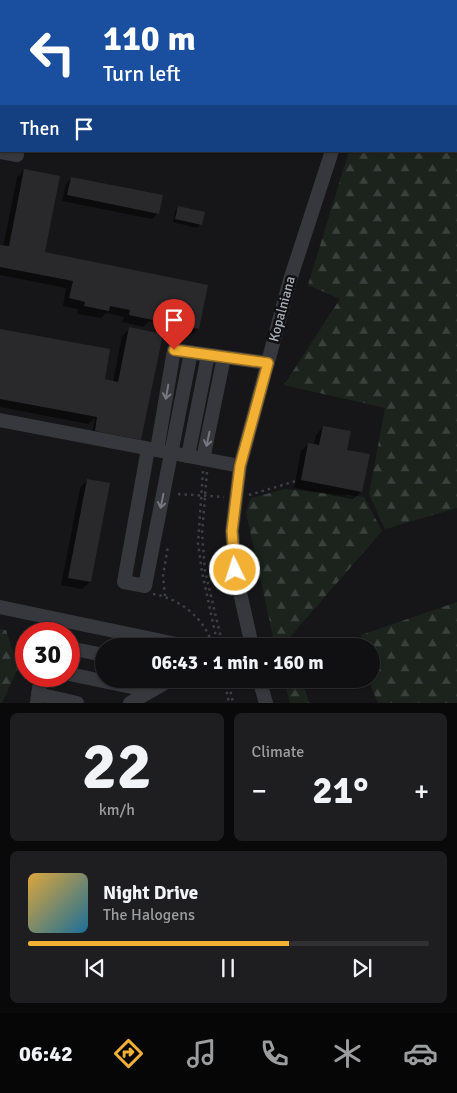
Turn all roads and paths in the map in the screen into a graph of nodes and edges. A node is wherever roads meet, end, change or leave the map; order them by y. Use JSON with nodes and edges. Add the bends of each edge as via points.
{"nodes":[{"id":1,"x":0,"y":152,"type":"edge"},
{"id":2,"x":332,"y":152,"type":"edge"},
{"id":3,"x":17,"y":155,"type":"dead end"},
{"id":4,"x":191,"y":352,"type":"junction"},
{"id":5,"x":208,"y":355,"type":"junction"},
{"id":6,"x":224,"y":357,"type":"junction"},
{"id":7,"x":268,"y":363,"type":"junction"},
{"id":8,"x":0,"y":420,"type":"edge"},
{"id":9,"x":153,"y":449,"type":"junction"},
{"id":10,"x":172,"y":453,"type":"junction"},
{"id":11,"x":188,"y":456,"type":"junction"},
{"id":12,"x":206,"y":460,"type":"junction"},
{"id":13,"x":240,"y":466,"type":"junction"},
{"id":14,"x":179,"y":486,"type":"dead end"},
{"id":15,"x":176,"y":503,"type":"dead end"},
{"id":16,"x":169,"y":538,"type":"dead end"},
{"id":17,"x":147,"y":593,"type":"dead end"},
{"id":18,"x":165,"y":596,"type":"junction"},
{"id":19,"x":0,"y":607,"type":"edge"},
{"id":20,"x":148,"y":638,"type":"edge"},
{"id":21,"x":211,"y":638,"type":"edge"},
{"id":22,"x":216,"y":638,"type":"edge"},
{"id":23,"x":221,"y":638,"type":"edge"},
{"id":24,"x":250,"y":638,"type":"edge"},
{"id":25,"x":80,"y":650,"type":"edge"},
{"id":26,"x":95,"y":653,"type":"edge"},
{"id":27,"x":80,"y":676,"type":"edge"},
{"id":28,"x":156,"y":688,"type":"edge"},
{"id":29,"x":226,"y":688,"type":"edge"},
{"id":30,"x":230,"y":688,"type":"edge"},
{"id":31,"x":262,"y":688,"type":"edge"},
{"id":32,"x":151,"y":691,"type":"junction"},
{"id":33,"x":38,"y":698,"type":"edge"},
{"id":34,"x":77,"y":703,"type":"edge"},
{"id":35,"x":130,"y":703,"type":"edge"},
{"id":36,"x":229,"y":703,"type":"edge"},
{"id":37,"x":233,"y":703,"type":"edge"},
{"id":38,"x":266,"y":703,"type":"edge"}],
"edges":[{"from":1,"to":3,"type":"street"},
{"from":2,"to":7,"type":"street","name":"Kopalniana","via":[[290,280]]},
{"from":4,"to":5,"type":"street"},
{"from":4,"to":9,"type":"street","one_way":true,"via":[[174,350]]},
{"from":4,"to":10,"type":"street"},
{"from":5,"to":6,"type":"street"},
{"from":5,"to":11,"type":"street"},
{"from":6,"to":7,"type":"street"},
{"from":6,"to":12,"type":"street","one_way":true},
{"from":7,"to":13,"type":"street","name":"Kopalniana"},
{"from":8,"to":9,"type":"street"},
{"from":9,"to":10,"type":"street"},
{"from":10,"to":9,"type":"street","one_way":true,"via":[[146,586],[124,582]]},
{"from":10,"to":11,"type":"street"},
{"from":11,"to":12,"type":"street"},
{"from":12,"to":13,"type":"street"},
{"from":12,"to":22,"type":"path","via":[[198,543]]},
{"from":12,"to":23,"type":"path","via":[[205,571]]},
{"from":13,"to":24,"type":"street","name":"Kopalniana","via":[[232,531],[235,570]]},
{"from":14,"to":15,"type":"path"},
{"from":16,"to":18,"type":"path","via":[[163,576]]},
{"from":17,"to":18,"type":"path"},
{"from":18,"to":21,"type":"path","via":[[201,620]]},
{"from":19,"to":20,"type":"street"},
{"from":25,"to":26,"type":"street"},
{"from":27,"to":32,"type":"street"},
{"from":28,"to":32,"type":"street"},
{"from":29,"to":36,"type":"path"},
{"from":30,"to":37,"type":"path"},
{"from":31,"to":38,"type":"street"},
{"from":32,"to":35,"type":"street"},
{"from":33,"to":34,"type":"street"}]}
